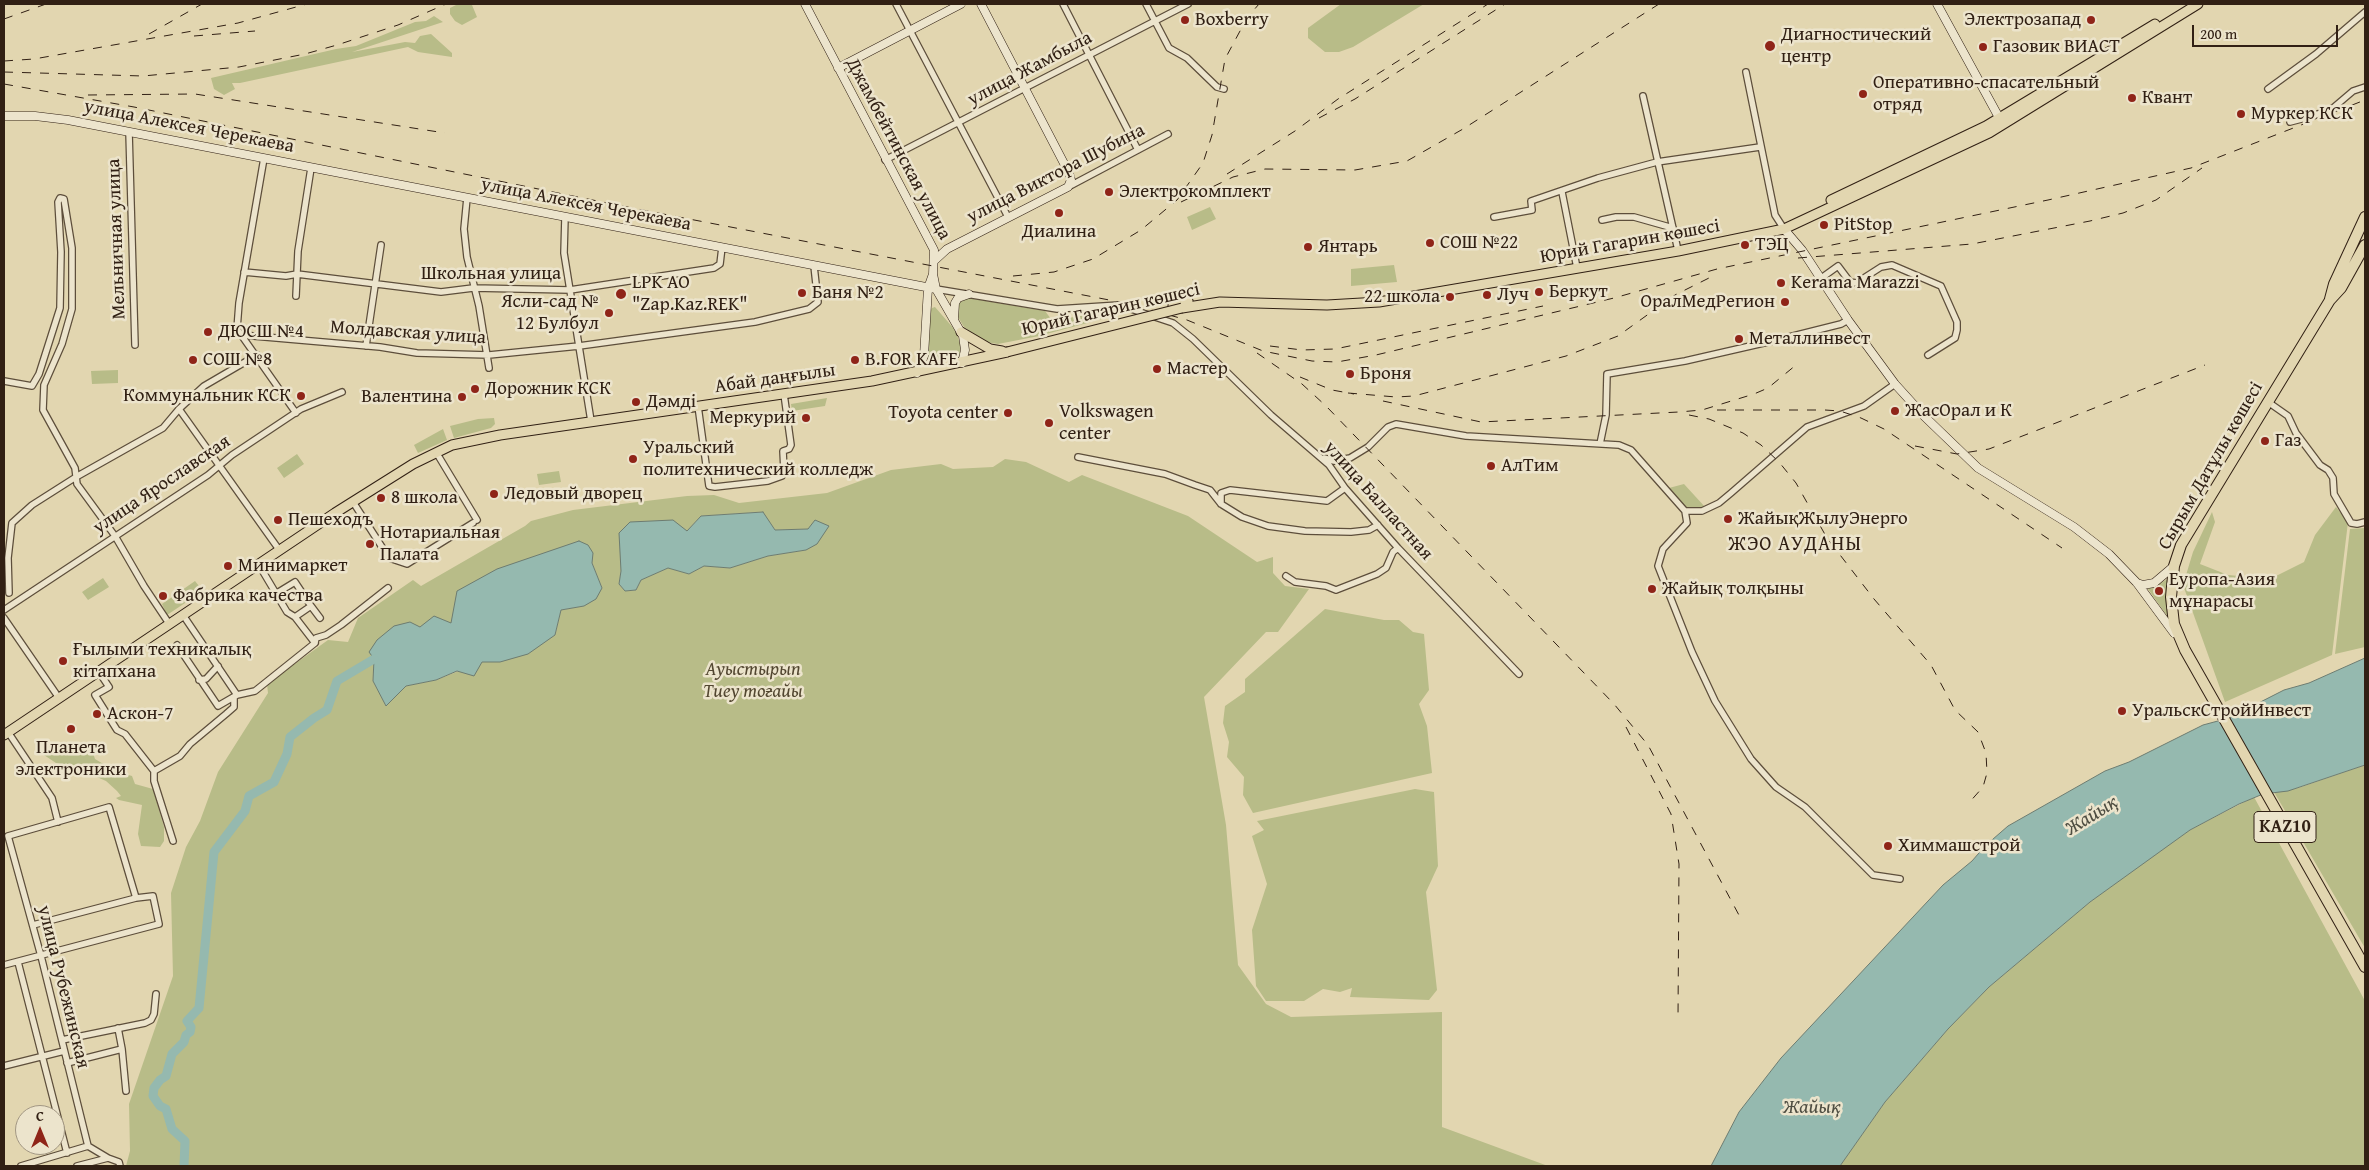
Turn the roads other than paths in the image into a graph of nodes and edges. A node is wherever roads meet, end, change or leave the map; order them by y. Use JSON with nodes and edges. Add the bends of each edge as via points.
{"nodes":[{"id":1,"x":804,"y":4,"type":"edge"},
{"id":2,"x":896,"y":4,"type":"edge"},
{"id":3,"x":961,"y":4,"type":"edge"},
{"id":4,"x":982,"y":4,"type":"edge"},
{"id":5,"x":1063,"y":4,"type":"edge"},
{"id":6,"x":1146,"y":4,"type":"edge"},
{"id":7,"x":1188,"y":4,"type":"edge"},
{"id":8,"x":1937,"y":4,"type":"edge"},
{"id":9,"x":2187,"y":4,"type":"edge"},
{"id":10,"x":2198,"y":4,"type":"edge"},
{"id":11,"x":2365,"y":12,"type":"edge"},
{"id":12,"x":1155,"y":21,"type":"junction"},
{"id":13,"x":910,"y":30,"type":"junction"},
{"id":14,"x":1090,"y":54,"type":"junction"},
{"id":15,"x":838,"y":68,"type":"junction"},
{"id":16,"x":1746,"y":72,"type":"dead end"},
{"id":17,"x":2365,"y":87,"type":"edge"},
{"id":18,"x":1025,"y":88,"type":"junction"},
{"id":19,"x":1224,"y":89,"type":"dead end"},
{"id":20,"x":2268,"y":89,"type":"dead end"},
{"id":21,"x":1643,"y":96,"type":"dead end"},
{"id":22,"x":4,"y":116,"type":"edge"},
{"id":23,"x":960,"y":122,"type":"junction"},
{"id":24,"x":2001,"y":122,"type":"junction"},
{"id":25,"x":2290,"y":122,"type":"dead end"},
{"id":26,"x":129,"y":132,"type":"junction"},
{"id":27,"x":1168,"y":134,"type":"dead end"},
{"id":28,"x":1760,"y":147,"type":"junction"},
{"id":29,"x":1138,"y":150,"type":"junction"},
{"id":30,"x":264,"y":158,"type":"junction"},
{"id":31,"x":886,"y":160,"type":"junction"},
{"id":32,"x":1657,"y":162,"type":"junction"},
{"id":33,"x":311,"y":168,"type":"junction"},
{"id":34,"x":1068,"y":187,"type":"junction"},
{"id":35,"x":1562,"y":192,"type":"junction"},
{"id":36,"x":468,"y":198,"type":"junction"},
{"id":37,"x":565,"y":217,"type":"junction"},
{"id":38,"x":1008,"y":217,"type":"junction"},
{"id":39,"x":1494,"y":217,"type":"dead end"},
{"id":40,"x":2365,"y":218,"type":"edge"},
{"id":41,"x":1602,"y":220,"type":"dead end"},
{"id":42,"x":1784,"y":226,"type":"junction"},
{"id":43,"x":1673,"y":228,"type":"junction"},
{"id":44,"x":381,"y":245,"type":"dead end"},
{"id":45,"x":2365,"y":245,"type":"edge"},
{"id":46,"x":1677,"y":246,"type":"junction"},
{"id":47,"x":722,"y":248,"type":"junction"},
{"id":48,"x":2348,"y":254,"type":"junction"},
{"id":49,"x":935,"y":260,"type":"junction"},
{"id":50,"x":2358,"y":260,"type":"junction"},
{"id":51,"x":1577,"y":265,"type":"junction"},
{"id":52,"x":814,"y":266,"type":"junction"},
{"id":53,"x":244,"y":272,"type":"junction"},
{"id":54,"x":297,"y":274,"type":"junction"},
{"id":55,"x":933,"y":274,"type":"junction"},
{"id":56,"x":1820,"y":279,"type":"junction"},
{"id":57,"x":376,"y":284,"type":"junction"},
{"id":58,"x":473,"y":288,"type":"junction"},
{"id":59,"x":928,"y":288,"type":"junction"},
{"id":60,"x":936,"y":289,"type":"junction"},
{"id":61,"x":570,"y":290,"type":"junction"},
{"id":62,"x":969,"y":294,"type":"junction"},
{"id":63,"x":296,"y":296,"type":"dead end"},
{"id":64,"x":2330,"y":300,"type":"junction"},
{"id":65,"x":1162,"y":318,"type":"joint"},
{"id":66,"x":1848,"y":320,"type":"junction"},
{"id":67,"x":954,"y":321,"type":"junction"},
{"id":68,"x":961,"y":332,"type":"junction"},
{"id":69,"x":242,"y":335,"type":"junction"},
{"id":70,"x":135,"y":345,"type":"dead end"},
{"id":71,"x":366,"y":346,"type":"junction"},
{"id":72,"x":579,"y":346,"type":"junction"},
{"id":73,"x":1007,"y":352,"type":"junction"},
{"id":74,"x":257,"y":354,"type":"junction"},
{"id":75,"x":489,"y":355,"type":"junction"},
{"id":76,"x":1928,"y":355,"type":"dead end"},
{"id":77,"x":962,"y":363,"type":"junction"},
{"id":78,"x":489,"y":368,"type":"dead end"},
{"id":79,"x":917,"y":373,"type":"junction"},
{"id":80,"x":4,"y":381,"type":"edge"},
{"id":81,"x":1895,"y":384,"type":"junction"},
{"id":82,"x":342,"y":392,"type":"dead end"},
{"id":83,"x":784,"y":394,"type":"junction"},
{"id":84,"x":2268,"y":402,"type":"junction"},
{"id":85,"x":698,"y":406,"type":"junction"},
{"id":86,"x":179,"y":409,"type":"junction"},
{"id":87,"x":296,"y":413,"type":"junction"},
{"id":88,"x":592,"y":421,"type":"junction"},
{"id":89,"x":1600,"y":444,"type":"junction"},
{"id":90,"x":1314,"y":451,"type":"junction"},
{"id":91,"x":436,"y":452,"type":"junction"},
{"id":92,"x":1078,"y":457,"type":"dead end"},
{"id":93,"x":219,"y":466,"type":"junction"},
{"id":94,"x":76,"y":477,"type":"junction"},
{"id":95,"x":1345,"y":488,"type":"junction"},
{"id":96,"x":353,"y":502,"type":"junction"},
{"id":97,"x":1221,"y":504,"type":"junction"},
{"id":98,"x":1686,"y":511,"type":"junction"},
{"id":99,"x":2365,"y":522,"type":"edge"},
{"id":100,"x":1378,"y":525,"type":"junction"},
{"id":101,"x":115,"y":536,"type":"junction"},
{"id":102,"x":1398,"y":548,"type":"junction"},
{"id":103,"x":280,"y":551,"type":"junction"},
{"id":104,"x":259,"y":565,"type":"junction"},
{"id":105,"x":2174,"y":566,"type":"junction"},
{"id":106,"x":1286,"y":576,"type":"dead end"},
{"id":107,"x":2138,"y":583,"type":"junction"},
{"id":108,"x":388,"y":588,"type":"dead end"},
{"id":109,"x":9,"y":593,"type":"dead end"},
{"id":110,"x":277,"y":593,"type":"junction"},
{"id":111,"x":311,"y":606,"type":"junction"},
{"id":112,"x":4,"y":610,"type":"edge"},
{"id":113,"x":183,"y":615,"type":"junction"},
{"id":114,"x":295,"y":617,"type":"junction"},
{"id":115,"x":4,"y":618,"type":"edge"},
{"id":116,"x":320,"y":618,"type":"dead end"},
{"id":117,"x":170,"y":624,"type":"junction"},
{"id":118,"x":315,"y":643,"type":"junction"},
{"id":119,"x":177,"y":645,"type":"dead end"},
{"id":120,"x":2185,"y":650,"type":"junction"},
{"id":121,"x":218,"y":666,"type":"junction"},
{"id":122,"x":99,"y":672,"type":"junction"},
{"id":123,"x":1519,"y":674,"type":"dead end"},
{"id":124,"x":199,"y":680,"type":"junction"},
{"id":125,"x":236,"y":696,"type":"junction"},
{"id":126,"x":59,"y":698,"type":"junction"},
{"id":127,"x":6,"y":734,"type":"edge"},
{"id":128,"x":154,"y":771,"type":"junction"},
{"id":129,"x":58,"y":822,"type":"junction"},
{"id":130,"x":173,"y":841,"type":"dead end"},
{"id":131,"x":1900,"y":879,"type":"dead end"},
{"id":132,"x":136,"y":898,"type":"junction"},
{"id":133,"x":33,"y":925,"type":"junction"},
{"id":134,"x":41,"y":956,"type":"junction"},
{"id":135,"x":18,"y":962,"type":"junction"},
{"id":136,"x":4,"y":965,"type":"edge"},
{"id":137,"x":2365,"y":967,"type":"edge"},
{"id":138,"x":156,"y":994,"type":"dead end"},
{"id":139,"x":118,"y":1028,"type":"junction"},
{"id":140,"x":62,"y":1040,"type":"junction"},
{"id":141,"x":122,"y":1049,"type":"junction"},
{"id":142,"x":64,"y":1051,"type":"junction"},
{"id":143,"x":41,"y":1056,"type":"junction"},
{"id":144,"x":67,"y":1063,"type":"junction"},
{"id":145,"x":4,"y":1066,"type":"edge"},
{"id":146,"x":126,"y":1091,"type":"dead end"},
{"id":147,"x":88,"y":1146,"type":"junction"},
{"id":148,"x":66,"y":1153,"type":"junction"},
{"id":149,"x":108,"y":1158,"type":"junction"},
{"id":150,"x":21,"y":1166,"type":"edge"},
{"id":151,"x":77,"y":1166,"type":"edge"},
{"id":152,"x":120,"y":1166,"type":"edge"}],
"edges":[{"from":1,"to":15,"type":"street","name":"Джамбейтинская улица"},
{"from":2,"to":13,"type":"street"},
{"from":3,"to":13,"type":"street"},
{"from":4,"to":18,"type":"street"},
{"from":5,"to":14,"type":"street"},
{"from":6,"to":12,"type":"street"},
{"from":7,"to":12,"type":"street","name":"улица Жамбыла"},
{"from":8,"to":24,"type":"street"},
{"from":9,"to":24,"type":"main road","name":"Юрий Гагарин көшесі"},
{"from":10,"to":24,"type":"main road","name":"Юрий Гагарин көшесі"},
{"from":11,"to":20,"type":"street"},
{"from":12,"to":14,"type":"street","name":"улица Жамбыла"},
{"from":12,"to":19,"type":"street","via":[[1169,48],[1187,58],[1217,87]]},
{"from":13,"to":15,"type":"street"},
{"from":13,"to":23,"type":"street"},
{"from":14,"to":18,"type":"street","name":"улица Жамбыла"},
{"from":14,"to":29,"type":"street"},
{"from":15,"to":31,"type":"street","name":"Джамбейтинская улица"},
{"from":16,"to":28,"type":"street"},
{"from":17,"to":25,"type":"street","via":[[2353,91],[2334,108]]},
{"from":18,"to":23,"type":"street","name":"улица Жамбыла"},
{"from":18,"to":34,"type":"street","via":[[1070,172]]},
{"from":21,"to":32,"type":"street"},
{"from":22,"to":26,"type":"street","name":"улица Алексея Черекаева","via":[[53,118]]},
{"from":23,"to":31,"type":"street","name":"улица Жамбыла"},
{"from":23,"to":38,"type":"street"},
{"from":24,"to":42,"type":"main road","name":"Юрий Гагарин көшесі"},
{"from":26,"to":30,"type":"street","name":"улица Алексея Черекаева"},
{"from":26,"to":70,"type":"street","name":"Мельничная улица"},
{"from":27,"to":29,"type":"street","name":"улица Виктора Шубина"},
{"from":28,"to":32,"type":"street"},
{"from":28,"to":42,"type":"street","via":[[1775,215]]},
{"from":29,"to":34,"type":"street","name":"улица Виктора Шубина"},
{"from":30,"to":33,"type":"street","name":"улица Алексея Черекаева"},
{"from":30,"to":53,"type":"street"},
{"from":31,"to":49,"type":"street","name":"Джамбейтинская улица","via":[[931,242]]},
{"from":32,"to":35,"type":"street","via":[[1598,178]]},
{"from":32,"to":43,"type":"street"},
{"from":33,"to":36,"type":"street","name":"улица Алексея Черекаева"},
{"from":33,"to":54,"type":"street"},
{"from":34,"to":38,"type":"street","name":"улица Виктора Шубина"},
{"from":35,"to":39,"type":"street","via":[[1531,201],[1532,210]]},
{"from":35,"to":51,"type":"street"},
{"from":36,"to":37,"type":"street","name":"улица Алексея Черекаева"},
{"from":36,"to":58,"type":"street","via":[[464,229]]},
{"from":37,"to":47,"type":"street","name":"улица Алексея Черекаева"},
{"from":37,"to":61,"type":"street","via":[[564,253]]},
{"from":38,"to":49,"type":"street","name":"улица Виктора Шубина","via":[[947,249]]},
{"from":40,"to":48,"type":"highway","name":"Сырым Датұлы көшесі","number":"KAZ10"},
{"from":41,"to":43,"type":"street","via":[[1634,217]]},
{"from":42,"to":46,"type":"main road","name":"Юрий Гагарин көшесі"},
{"from":42,"to":51,"type":"main road","name":"Юрий Гагарин көшесі"},
{"from":42,"to":56,"type":"street"},
{"from":43,"to":46,"type":"street"},
{"from":44,"to":57,"type":"street"},
{"from":45,"to":50,"type":"highway","name":"Сырым Датұлы көшесі","number":"KAZ10"},
{"from":46,"to":51,"type":"main road","name":"Юрий Гагарин көшесі"},
{"from":47,"to":52,"type":"street","name":"улица Алексея Черекаева"},
{"from":47,"to":61,"type":"street","name":"Школьная улица","via":[[720,264],[714,268]]},
{"from":48,"to":50,"type":"highway"},
{"from":48,"to":64,"type":"highway","name":"Сырым Датұлы көшесі","number":"KAZ10"},
{"from":49,"to":55,"type":"street","name":"Джамбейтинская улица"},
{"from":50,"to":64,"type":"highway","name":"Сырым Датұлы көшесі","number":"KAZ10"},
{"from":51,"to":73,"type":"main road","name":"Юрий Гагарин көшесі","bridge":true,"via":[[1362,304],[1220,302],[1177,306]]},
{"from":52,"to":59,"type":"street","name":"улица Алексея Черекаева"},
{"from":52,"to":72,"type":"street","name":"Молдавская улица","via":[[818,302],[808,309],[755,322]]},
{"from":53,"to":54,"type":"street","name":"Школьная улица"},
{"from":53,"to":69,"type":"street","via":[[236,321]]},
{"from":54,"to":57,"type":"street","name":"Школьная улица"},
{"from":54,"to":63,"type":"street"},
{"from":55,"to":59,"type":"street","name":"Джамбейтинская улица"},
{"from":55,"to":60,"type":"street"},
{"from":56,"to":66,"type":"street"},
{"from":56,"to":76,"type":"street","via":[[1838,266],[1850,282],[1856,283],[1881,267],[1892,265],[1941,286],[1957,322],[1957,330],[1955,338]]},
{"from":57,"to":58,"type":"street","name":"Школьная улица","via":[[441,292]]},
{"from":57,"to":71,"type":"street"},
{"from":58,"to":61,"type":"street","name":"Школьная улица"},
{"from":58,"to":75,"type":"street"},
{"from":59,"to":60,"type":"street","name":"улица Алексея Черекаева"},
{"from":59,"to":79,"type":"street","name":"Джамбейтинская улица","via":[[924,356]]},
{"from":60,"to":62,"type":"street","name":"улица Алексея Черекаева"},
{"from":60,"to":67,"type":"street"},
{"from":61,"to":72,"type":"street"},
{"from":62,"to":65,"type":"street","name":"улица Алексея Черекаева","via":[[1057,309],[1119,305]]},
{"from":62,"to":67,"type":"street","via":[[958,298],[955,303]]},
{"from":64,"to":84,"type":"highway","name":"Сырым Датұлы көшесі","number":"KAZ10"},
{"from":65,"to":90,"type":"street","name":"улица Балластная","via":[[1194,339],[1226,373]]},
{"from":66,"to":81,"type":"street"},
{"from":66,"to":89,"type":"street","via":[[1782,339],[1607,374],[1606,414]]},
{"from":67,"to":68,"type":"street"},
{"from":68,"to":73,"type":"main road","via":[[990,349]]},
{"from":68,"to":77,"type":"street","via":[[965,350]]},
{"from":69,"to":71,"type":"street","name":"Молдавская улица"},
{"from":69,"to":74,"type":"street"},
{"from":71,"to":75,"type":"street","name":"Молдавская улица"},
{"from":72,"to":75,"type":"street","name":"Молдавская улица"},
{"from":72,"to":88,"type":"street"},
{"from":73,"to":77,"type":"main road","name":"Абай даңғылы"},
{"from":74,"to":86,"type":"street","via":[[204,386]]},
{"from":74,"to":87,"type":"street"},
{"from":75,"to":78,"type":"street"},
{"from":77,"to":79,"type":"main road","name":"Абай даңғылы"},
{"from":79,"to":83,"type":"main road","name":"Абай даңғылы"},
{"from":80,"to":94,"type":"street","via":[[32,386],[39,374],[60,308],[58,202],[60,198],[64,199],[72,248],[72,309],[62,344],[45,381],[42,405],[75,468]]},
{"from":81,"to":98,"type":"street","via":[[1864,406],[1807,427],[1710,509]]},
{"from":81,"to":107,"type":"street","via":[[1978,468],[2074,527],[2110,554]]},
{"from":82,"to":87,"type":"street","name":"улица Ярославская"},
{"from":83,"to":85,"type":"main road","name":"Абай даңғылы"},
{"from":83,"to":85,"type":"street","via":[[791,445],[783,451],[782,476],[768,481],[709,486]]},
{"from":84,"to":99,"type":"street","via":[[2288,416],[2296,433],[2320,465],[2328,470],[2334,494],[2351,523]]},
{"from":84,"to":105,"type":"highway","name":"Сырым Датұлы көшесі","number":"KAZ10","via":[[2182,545]]},
{"from":85,"to":88,"type":"main road","name":"Абай даңғылы"},
{"from":86,"to":93,"type":"street"},
{"from":86,"to":94,"type":"street","via":[[163,428]]},
{"from":87,"to":93,"type":"street","name":"улица Ярославская"},
{"from":88,"to":91,"type":"main road","name":"Абай даңғылы","via":[[475,439]]},
{"from":89,"to":90,"type":"street","via":[[1466,436],[1396,424],[1350,458],[1334,461]]},
{"from":89,"to":98,"type":"street","via":[[1619,444],[1631,450]]},
{"from":90,"to":95,"type":"street","name":"улица Балластная","via":[[1329,465]]},
{"from":91,"to":96,"type":"main road","name":"Абай даңғылы"},
{"from":91,"to":96,"type":"street","via":[[475,522],[406,564],[393,561]]},
{"from":92,"to":97,"type":"street","via":[[1165,474],[1210,490]]},
{"from":93,"to":101,"type":"street","name":"улица Ярославская"},
{"from":93,"to":103,"type":"street"},
{"from":94,"to":101,"type":"street","via":[[77,484]]},
{"from":94,"to":109,"type":"street","via":[[12,522]]},
{"from":95,"to":97,"type":"street","via":[[1326,501],[1230,490],[1221,494]]},
{"from":95,"to":100,"type":"street","name":"улица Балластная"},
{"from":96,"to":103,"type":"main road","name":"Абай даңғылы"},
{"from":97,"to":100,"type":"street","via":[[1242,517],[1289,529],[1350,532],[1369,530]]},
{"from":98,"to":131,"type":"street","via":[[1687,523],[1664,549],[1658,566],[1715,701],[1751,759],[1776,787],[1805,807],[1873,875]]},
{"from":100,"to":102,"type":"street","name":"улица Балластная"},
{"from":101,"to":112,"type":"street","name":"улица Ярославская"},
{"from":101,"to":117,"type":"street"},
{"from":102,"to":106,"type":"street","via":[[1386,568],[1378,574],[1336,590],[1295,582]]},
{"from":102,"to":123,"type":"street","name":"улица Балластная"},
{"from":103,"to":104,"type":"main road","name":"Абай даңғылы"},
{"from":104,"to":110,"type":"street"},
{"from":104,"to":113,"type":"main road","name":"Абай даңғылы"},
{"from":105,"to":107,"type":"street","via":[[2154,583]]},
{"from":105,"to":120,"type":"highway","name":"Сырым Датұлы көшесі","number":"KAZ10","via":[[2172,612],[2176,632]]},
{"from":107,"to":120,"type":"street"},
{"from":108,"to":118,"type":"street","via":[[341,625],[316,638]]},
{"from":110,"to":111,"type":"street","via":[[295,582]]},
{"from":110,"to":114,"type":"street","via":[[287,612]]},
{"from":111,"to":114,"type":"street"},
{"from":111,"to":116,"type":"street"},
{"from":113,"to":117,"type":"main road","name":"Абай даңғылы"},
{"from":113,"to":121,"type":"street"},
{"from":114,"to":118,"type":"street"},
{"from":115,"to":126,"type":"street"},
{"from":117,"to":122,"type":"main road","name":"Абай даңғылы"},
{"from":118,"to":125,"type":"street","via":[[255,691]]},
{"from":119,"to":124,"type":"street"},
{"from":120,"to":137,"type":"highway","name":"Сырым Датұлы көшесі","number":"KAZ10"},
{"from":121,"to":124,"type":"street","via":[[206,679]]},
{"from":121,"to":125,"type":"street"},
{"from":122,"to":126,"type":"main road","name":"Абай даңғылы"},
{"from":122,"to":128,"type":"street","via":[[109,687],[95,695],[117,730],[125,734]]},
{"from":124,"to":125,"type":"street","via":[[218,706]]},
{"from":125,"to":128,"type":"street","via":[[234,707],[180,756]]},
{"from":126,"to":127,"type":"main road","name":"Абай даңғылы"},
{"from":127,"to":129,"type":"street","via":[[52,798]]},
{"from":128,"to":130,"type":"street","via":[[154,781]]},
{"from":129,"to":132,"type":"street","via":[[109,807]]},
{"from":129,"to":133,"type":"street","name":"улица Рубежинская","via":[[8,836]]},
{"from":132,"to":133,"type":"street"},
{"from":132,"to":134,"type":"street","via":[[153,896],[159,924]]},
{"from":133,"to":134,"type":"street","name":"улица Рубежинская"},
{"from":134,"to":135,"type":"street"},
{"from":134,"to":140,"type":"street","name":"улица Рубежинская"},
{"from":135,"to":136,"type":"street"},
{"from":135,"to":143,"type":"street"},
{"from":138,"to":139,"type":"street","via":[[151,1020]]},
{"from":139,"to":140,"type":"street"},
{"from":139,"to":141,"type":"street"},
{"from":140,"to":142,"type":"street","name":"улица Рубежинская"},
{"from":141,"to":144,"type":"street"},
{"from":141,"to":146,"type":"street"},
{"from":142,"to":143,"type":"street"},
{"from":142,"to":144,"type":"street","name":"улица Рубежинская"},
{"from":143,"to":145,"type":"street"},
{"from":143,"to":148,"type":"street"},
{"from":144,"to":147,"type":"street","name":"улица Рубежинская"},
{"from":147,"to":148,"type":"street"},
{"from":147,"to":149,"type":"street"},
{"from":148,"to":150,"type":"street"},
{"from":149,"to":151,"type":"street"},
{"from":149,"to":152,"type":"street","via":[[119,1162]]}]}
